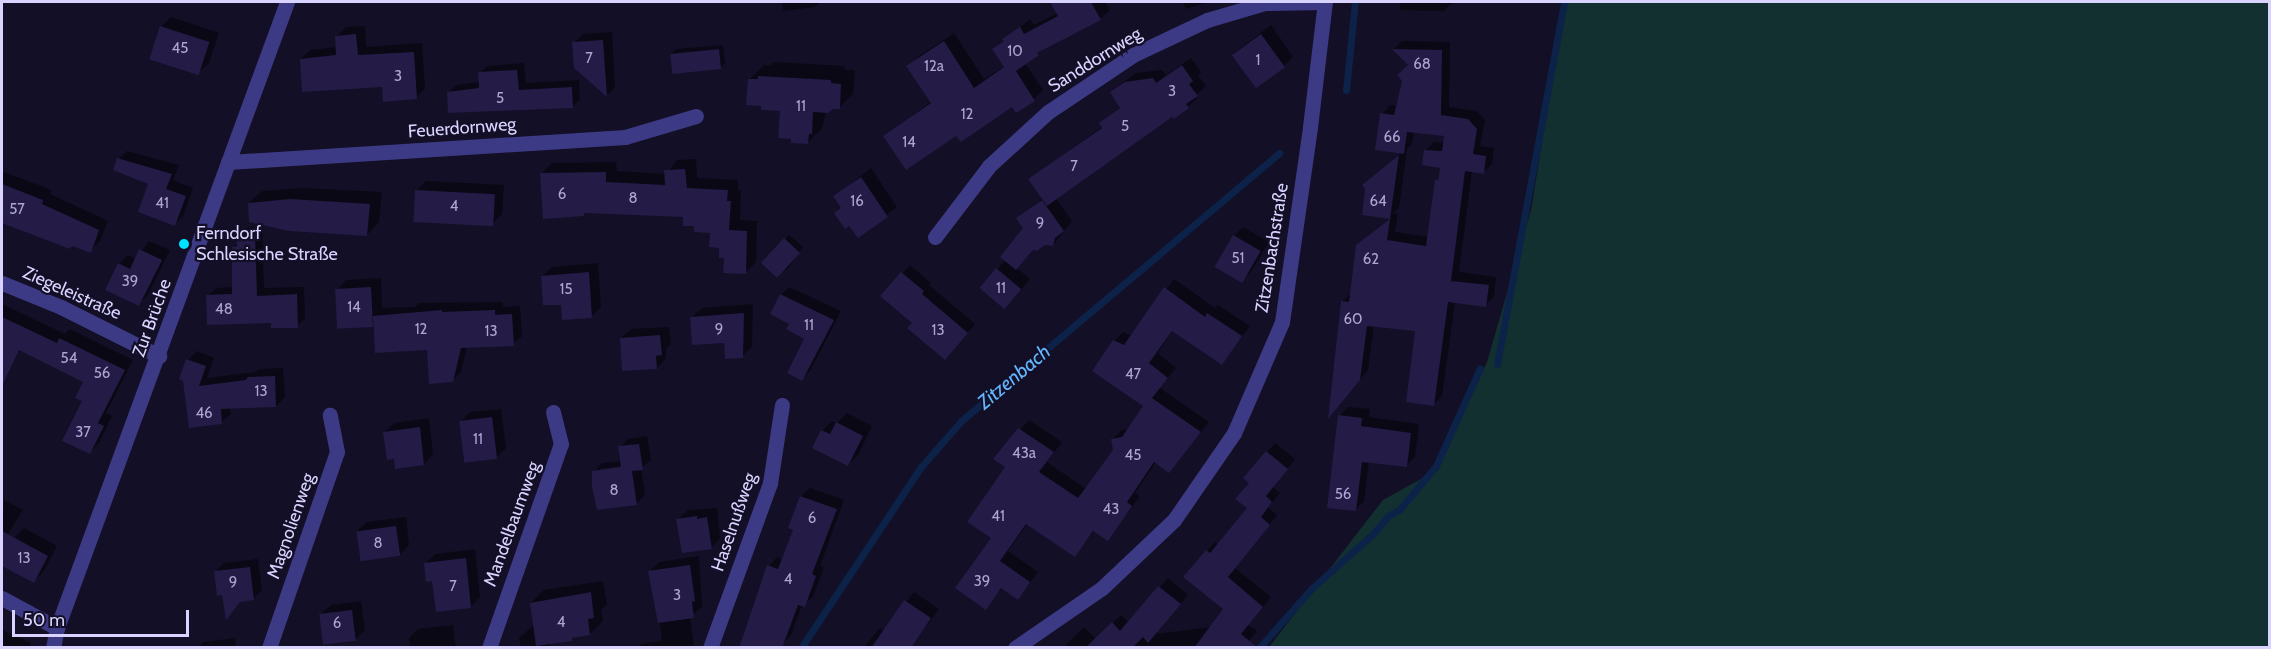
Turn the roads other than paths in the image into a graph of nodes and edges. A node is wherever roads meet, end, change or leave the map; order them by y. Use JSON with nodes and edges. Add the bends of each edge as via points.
{"nodes":[{"id":1,"x":287,"y":2,"type":"edge"},
{"id":2,"x":1325,"y":2,"type":"edge"},
{"id":3,"x":696,"y":116,"type":"dead end"},
{"id":4,"x":228,"y":162,"type":"junction"},
{"id":5,"x":935,"y":237,"type":"dead end"},
{"id":6,"x":2,"y":283,"type":"edge"},
{"id":7,"x":159,"y":356,"type":"junction"},
{"id":8,"x":782,"y":405,"type":"dead end"},
{"id":9,"x":553,"y":412,"type":"dead end"},
{"id":10,"x":330,"y":415,"type":"dead end"},
{"id":11,"x":2,"y":598,"type":"edge"},
{"id":12,"x":57,"y":628,"type":"junction"},
{"id":13,"x":53,"y":648,"type":"edge"},
{"id":14,"x":269,"y":648,"type":"edge"},
{"id":15,"x":489,"y":648,"type":"edge"},
{"id":16,"x":710,"y":648,"type":"edge"},
{"id":17,"x":1015,"y":648,"type":"edge"}],
"edges":[{"from":1,"to":4,"type":"street","name":"Zur Brüche"},
{"from":2,"to":5,"type":"street","name":"Sanddornweg","via":[[1264,3],[1206,20],[1132,55],[1048,112],[989,166]]},
{"from":2,"to":17,"type":"street","name":"Zitzenbachstraße","via":[[1282,322],[1234,433],[1174,520],[1102,588]]},
{"from":3,"to":4,"type":"street","name":"Feuerdornweg","via":[[625,137]]},
{"from":4,"to":7,"type":"street","name":"Zur Brüche"},
{"from":6,"to":7,"type":"street","name":"Ziegeleistraße","via":[[61,307]]},
{"from":7,"to":12,"type":"street","name":"Zur Brüche"},
{"from":8,"to":16,"type":"street","name":"Haselnußweg","via":[[771,483]]},
{"from":9,"to":15,"type":"street","name":"Mandelbaumweg","via":[[561,444]]},
{"from":10,"to":14,"type":"street","name":"Magnolienweg","via":[[337,452]]},
{"from":11,"to":12,"type":"street"},
{"from":12,"to":13,"type":"street","name":"Zur Brüche"}]}
